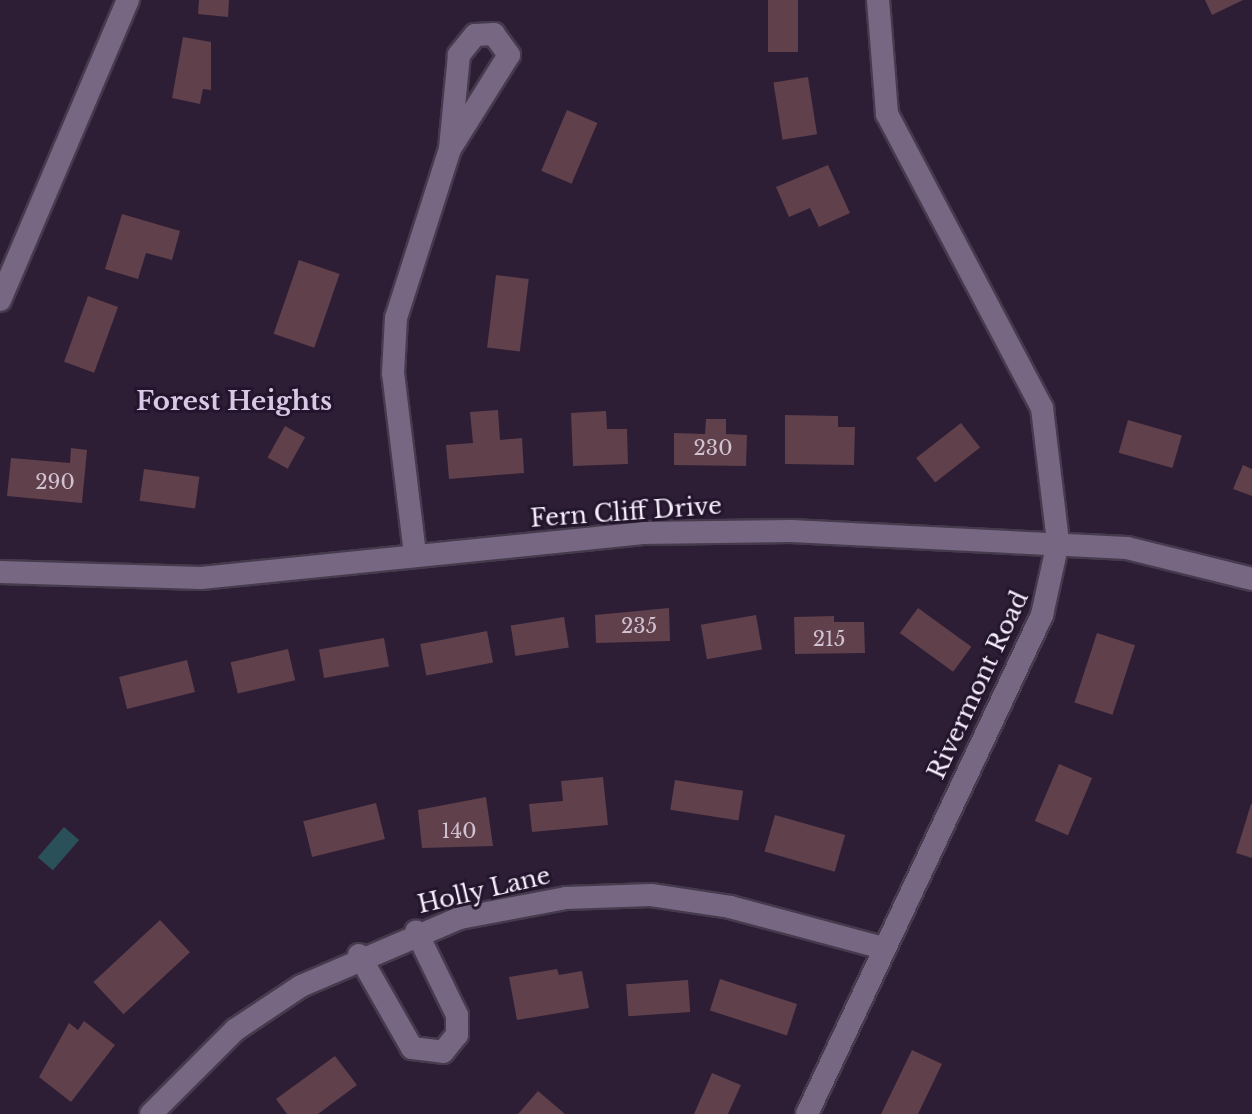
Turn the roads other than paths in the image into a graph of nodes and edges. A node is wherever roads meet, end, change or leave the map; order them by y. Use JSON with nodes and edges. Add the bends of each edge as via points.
{"nodes":[{"id":1,"x":128,"y":0,"type":"edge"},
{"id":2,"x":878,"y":0,"type":"edge"},
{"id":3,"x":450,"y":149,"type":"junction"},
{"id":4,"x":0,"y":300,"type":"edge"},
{"id":5,"x":1058,"y":542,"type":"junction"},
{"id":6,"x":415,"y":554,"type":"junction"},
{"id":7,"x":0,"y":572,"type":"edge"},
{"id":8,"x":1252,"y":579,"type":"edge"},
{"id":9,"x":416,"y":931,"type":"junction"},
{"id":10,"x":883,"y":948,"type":"junction"},
{"id":11,"x":359,"y":955,"type":"junction"},
{"id":12,"x":151,"y":1114,"type":"edge"},
{"id":13,"x":807,"y":1114,"type":"edge"}],
"edges":[{"from":1,"to":4,"type":"street"},
{"from":2,"to":5,"type":"street","name":"Rivermont Road","via":[[887,114],[1042,408]]},
{"from":3,"to":3,"type":"street","via":[[509,55],[494,34],[475,35],[459,55]]},
{"from":3,"to":6,"type":"street","via":[[393,345]]},
{"from":5,"to":6,"type":"street","name":"Fern Cliff Drive","via":[[717,531]]},
{"from":5,"to":8,"type":"street","name":"Fern Cliff Drive","via":[[1175,556]]},
{"from":5,"to":10,"type":"street","name":"Rivermont Road","via":[[1042,615]]},
{"from":6,"to":7,"type":"street","name":"Fern Cliff Drive","via":[[201,578]]},
{"from":9,"to":10,"type":"street","name":"Holly Lane","via":[[566,898],[651,895],[730,907]]},
{"from":9,"to":11,"type":"street","name":"Holly Lane"},
{"from":9,"to":11,"type":"street","via":[[457,1015],[457,1035],[443,1052],[412,1048]]},
{"from":10,"to":13,"type":"street","name":"Rivermont Road"},
{"from":11,"to":12,"type":"street","name":"Holly Lane","via":[[235,1030]]}]}
